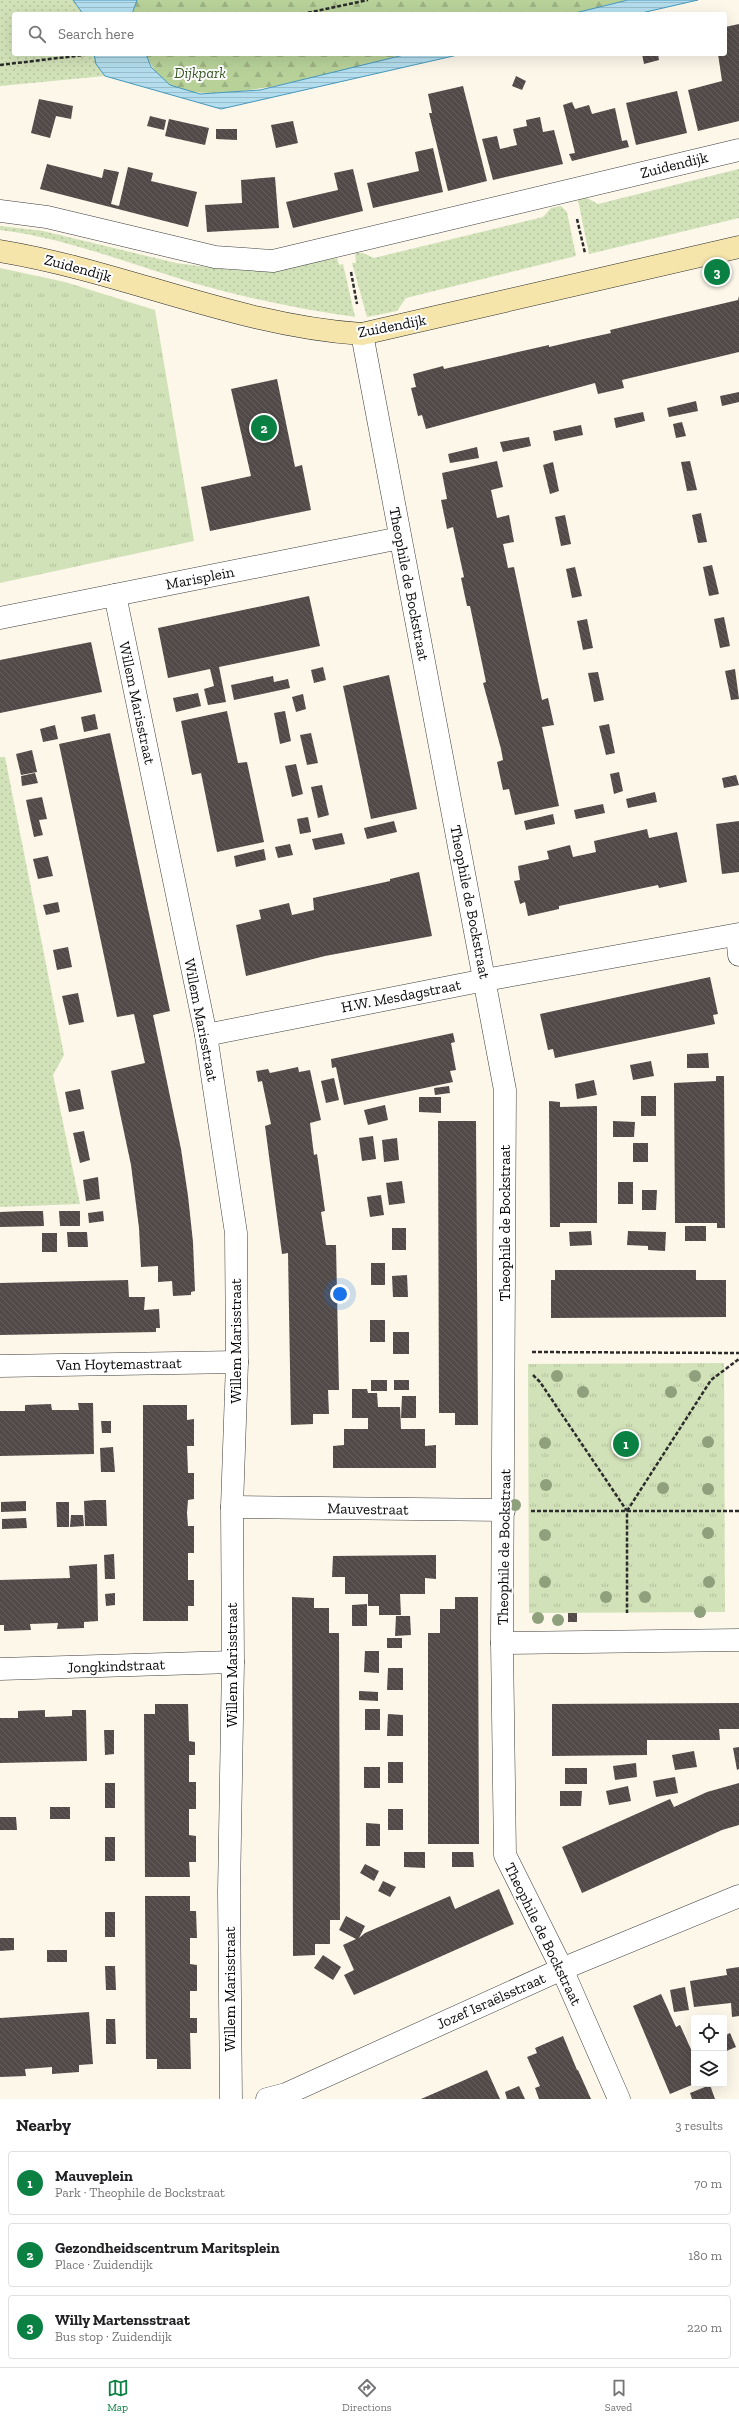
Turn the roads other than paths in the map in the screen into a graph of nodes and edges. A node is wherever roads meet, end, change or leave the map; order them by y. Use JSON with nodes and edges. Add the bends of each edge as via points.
{"nodes":[{"id":1,"x":739,"y":150,"type":"edge"},
{"id":2,"x":0,"y":211,"type":"edge"},
{"id":3,"x":739,"y":248,"type":"edge"},
{"id":4,"x":0,"y":251,"type":"edge"},
{"id":5,"x":362,"y":334,"type":"junction"},
{"id":6,"x":400,"y":538,"type":"junction"},
{"id":7,"x":115,"y":595,"type":"junction"},
{"id":8,"x":0,"y":618,"type":"edge"},
{"id":9,"x":738,"y":941,"type":"edge"},
{"id":10,"x":485,"y":980,"type":"junction"},
{"id":11,"x":206,"y":1035,"type":"junction"},
{"id":12,"x":237,"y":1362,"type":"junction"},
{"id":13,"x":0,"y":1366,"type":"edge"},
{"id":14,"x":232,"y":1507,"type":"junction"},
{"id":15,"x":504,"y":1510,"type":"junction"},
{"id":16,"x":739,"y":1640,"type":"edge"},
{"id":17,"x":502,"y":1644,"type":"junction"},
{"id":18,"x":233,"y":1662,"type":"junction"},
{"id":19,"x":0,"y":1669,"type":"edge"},
{"id":20,"x":739,"y":1896,"type":"edge"},
{"id":21,"x":562,"y":1969,"type":"junction"},
{"id":22,"x":231,"y":2099,"type":"edge"},
{"id":23,"x":267,"y":2099,"type":"edge"},
{"id":24,"x":619,"y":2099,"type":"edge"}],
"edges":[{"from":1,"to":2,"type":"street","name":"Zuidendijk","via":[[273,261],[215,257],[47,217]]},
{"from":3,"to":5,"type":"street","name":"Zuidendijk"},
{"from":4,"to":5,"type":"street","name":"Zuidendijk","via":[[41,258],[252,316],[327,332]]},
{"from":5,"to":6,"type":"street","name":"Theophile de Bockstraat"},
{"from":6,"to":7,"type":"street","name":"Marisplein"},
{"from":6,"to":10,"type":"street","name":"Theophile de Bockstraat"},
{"from":7,"to":8,"type":"street","name":"Marisplein"},
{"from":7,"to":11,"type":"street","name":"Willem Marisstraat"},
{"from":9,"to":10,"type":"street","name":"H.W. Mesdagstraat"},
{"from":10,"to":11,"type":"street","name":"H.W. Mesdagstraat"},
{"from":10,"to":15,"type":"street","name":"Theophile de Bockstraat","via":[[505,1090]]},
{"from":11,"to":12,"type":"street","name":"Willem Marisstraat","via":[[236,1233]]},
{"from":12,"to":13,"type":"street","name":"Van Hoytemastraat"},
{"from":12,"to":14,"type":"street","name":"Willem Marisstraat"},
{"from":14,"to":15,"type":"street","name":"Mauvestraat"},
{"from":14,"to":18,"type":"street","name":"Willem Marisstraat"},
{"from":15,"to":17,"type":"street","name":"Theophile de Bockstraat"},
{"from":16,"to":17,"type":"street"},
{"from":17,"to":21,"type":"street","name":"Theophile de Bockstraat","via":[[505,1855]]},
{"from":18,"to":19,"type":"street","name":"Jongkindstraat"},
{"from":18,"to":22,"type":"street","name":"Willem Marisstraat","via":[[229,1893]]},
{"from":20,"to":21,"type":"street","name":"Jozef Israëlsstraat"},
{"from":21,"to":23,"type":"street","name":"Jozef Israëlsstraat","via":[[286,2094]]},
{"from":21,"to":24,"type":"street","name":"Theophile de Bockstraat"}]}
